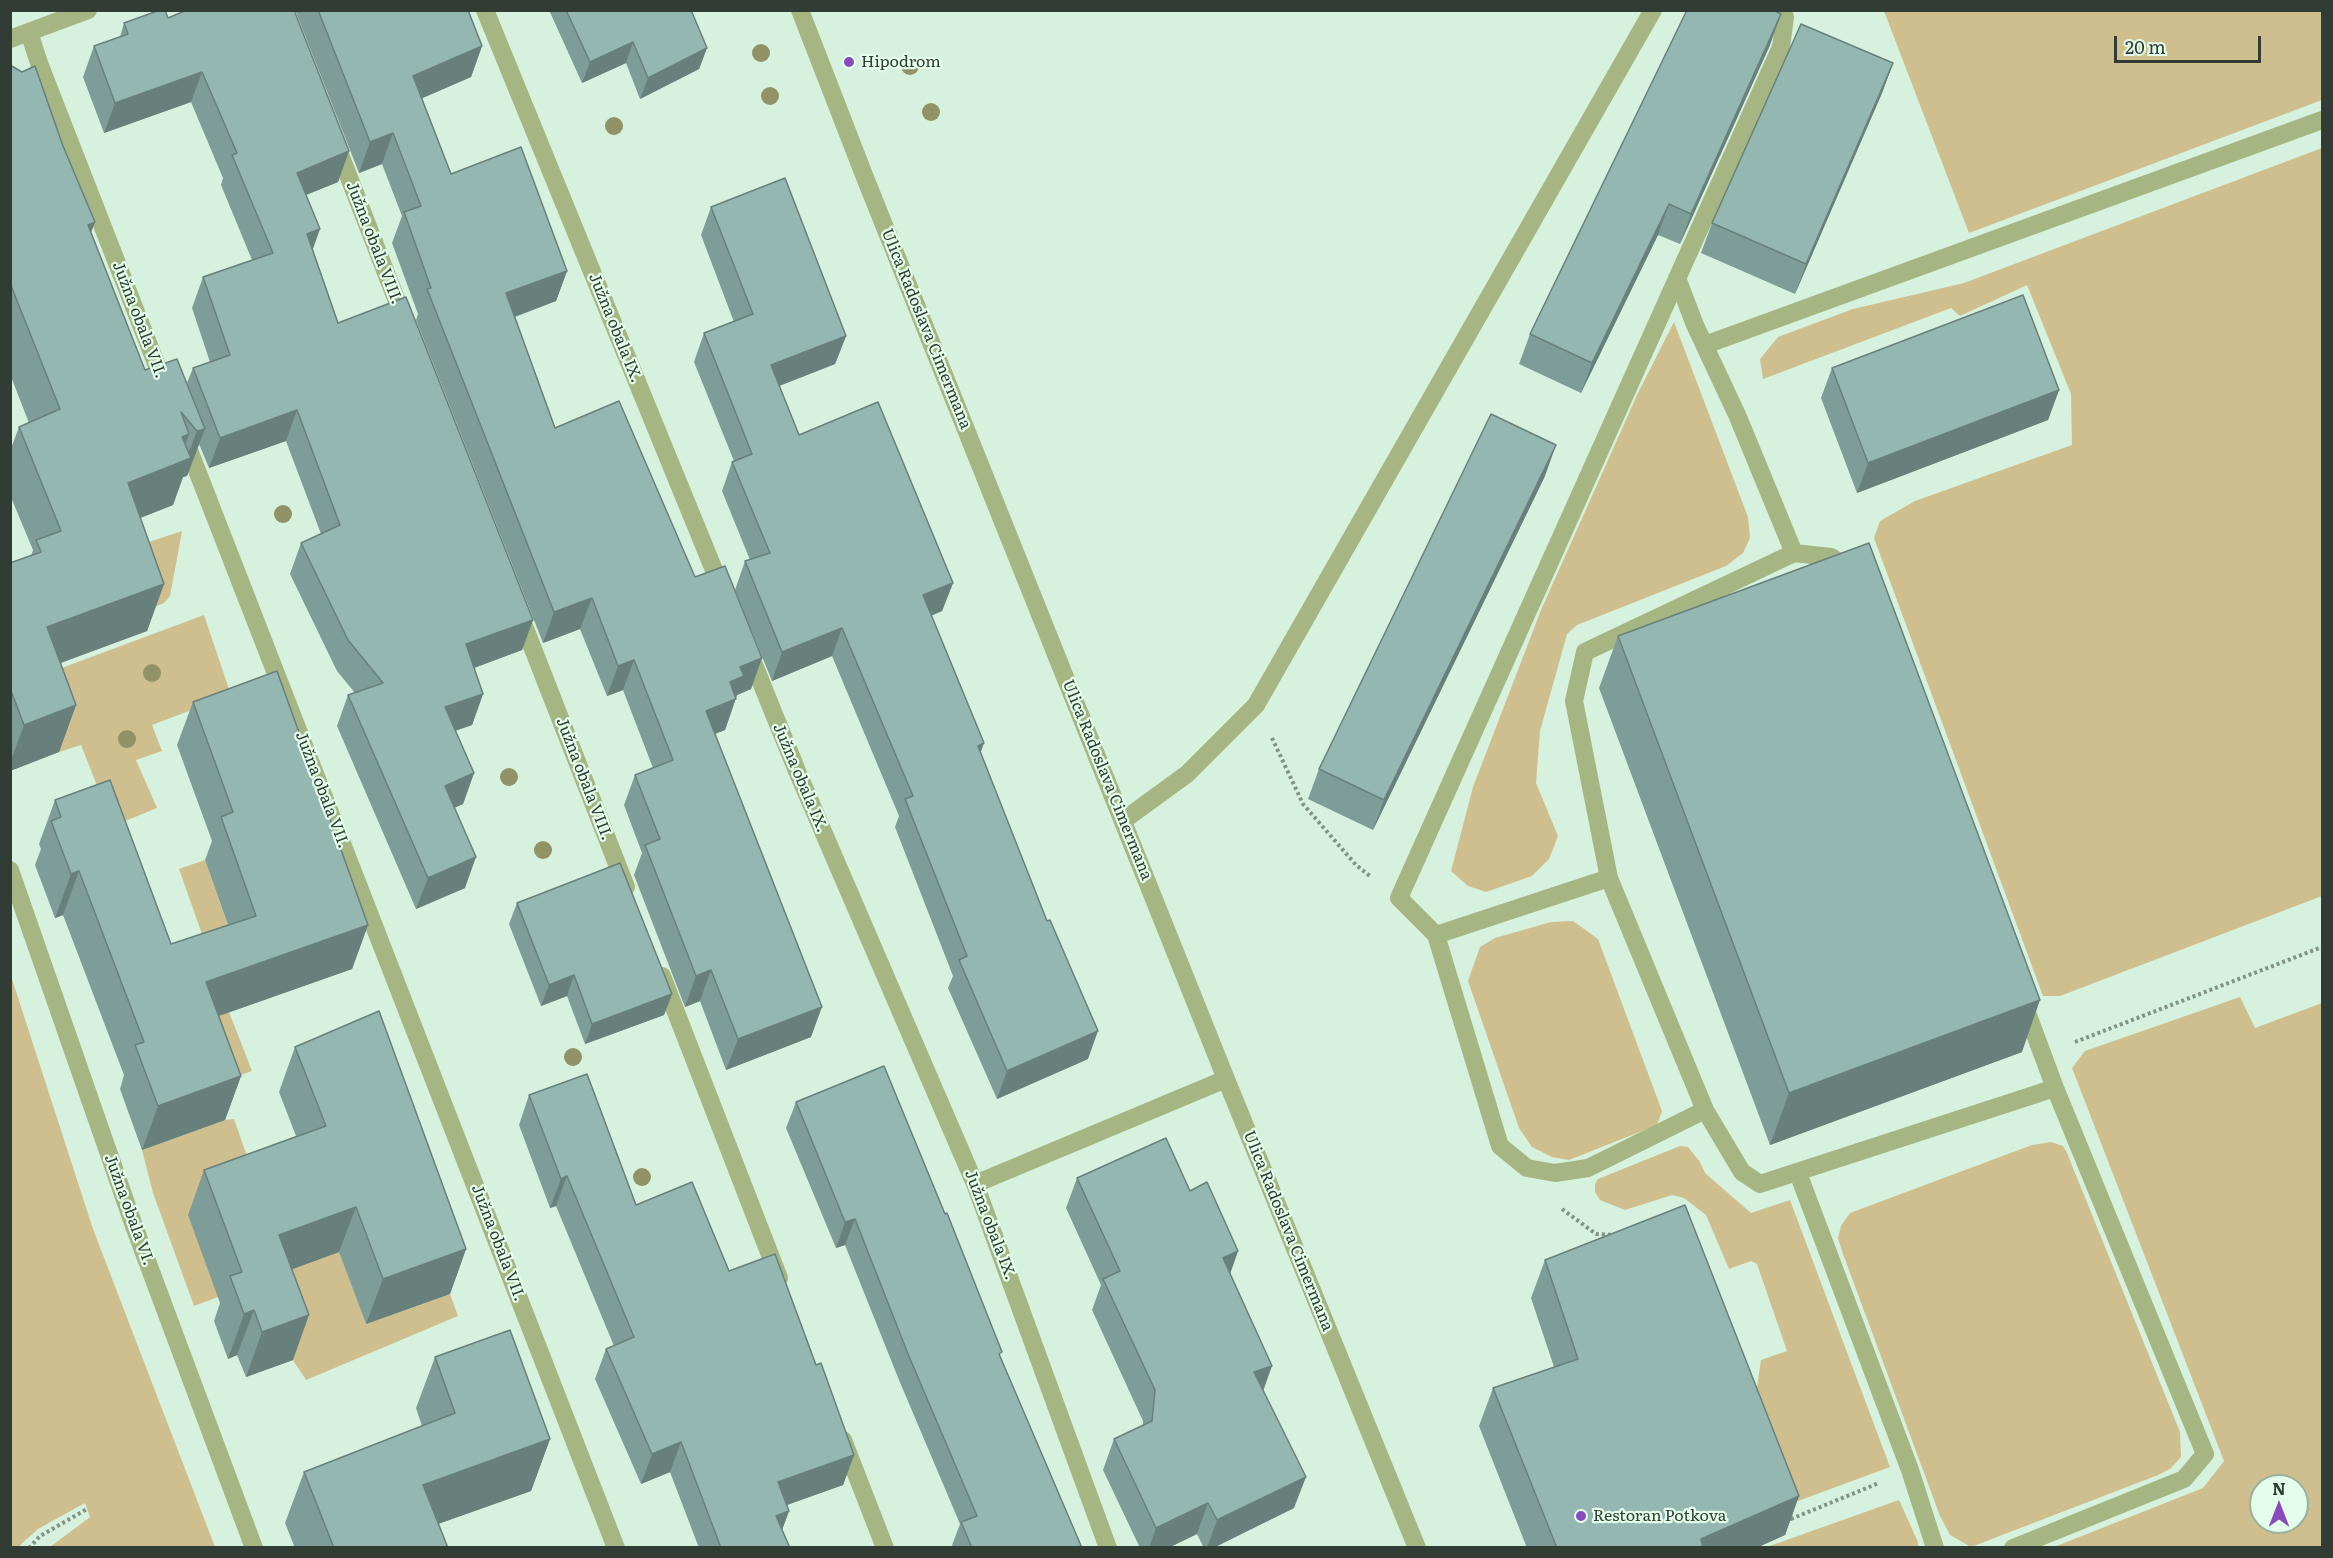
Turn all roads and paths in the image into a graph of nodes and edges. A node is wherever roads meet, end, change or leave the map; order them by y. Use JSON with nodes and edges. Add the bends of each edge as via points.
{"nodes":[{"id":1,"x":88,"y":10,"type":"edge"},
{"id":2,"x":485,"y":10,"type":"edge"},
{"id":3,"x":800,"y":10,"type":"edge"},
{"id":4,"x":1653,"y":10,"type":"edge"},
{"id":5,"x":1782,"y":10,"type":"edge"},
{"id":6,"x":29,"y":32,"type":"junction"},
{"id":7,"x":10,"y":39,"type":"edge"},
{"id":8,"x":2322,"y":120,"type":"edge"},
{"id":9,"x":331,"y":133,"type":"edge"},
{"id":10,"x":1677,"y":278,"type":"junction"},
{"id":11,"x":414,"y":344,"type":"edge"},
{"id":12,"x":1705,"y":345,"type":"junction"},
{"id":13,"x":1794,"y":553,"type":"junction"},
{"id":14,"x":1861,"y":584,"type":"edge"},
{"id":15,"x":514,"y":599,"type":"edge"},
{"id":16,"x":729,"y":606,"type":"edge"},
{"id":17,"x":743,"y":639,"type":"edge"},
{"id":18,"x":1256,"y":705,"type":"junction"},
{"id":19,"x":1124,"y":820,"type":"junction"},
{"id":20,"x":10,"y":870,"type":"edge"},
{"id":21,"x":1609,"y":878,"type":"junction"},
{"id":22,"x":1399,"y":898,"type":"junction"},
{"id":23,"x":631,"y":899,"type":"edge"},
{"id":24,"x":1436,"y":935,"type":"junction"},
{"id":25,"x":2322,"y":947,"type":"edge"},
{"id":26,"x":653,"y":954,"type":"edge"},
{"id":27,"x":2018,"y":989,"type":"edge"},
{"id":28,"x":2043,"y":1054,"type":"junction"},
{"id":29,"x":1226,"y":1079,"type":"junction"},
{"id":30,"x":2055,"y":1088,"type":"junction"},
{"id":31,"x":1705,"y":1110,"type":"junction"},
{"id":32,"x":1527,"y":1168,"type":"junction"},
{"id":33,"x":1798,"y":1173,"type":"junction"},
{"id":34,"x":975,"y":1184,"type":"junction"},
{"id":35,"x":1617,"y":1235,"type":"edge"},
{"id":36,"x":788,"y":1299,"type":"edge"},
{"id":37,"x":836,"y":1421,"type":"edge"},
{"id":38,"x":1910,"y":1470,"type":"junction"},
{"id":39,"x":1787,"y":1507,"type":"edge"},
{"id":40,"x":87,"y":1509,"type":"dead end"},
{"id":41,"x":880,"y":1546,"type":"edge"},
{"id":42,"x":29,"y":1548,"type":"edge"},
{"id":43,"x":254,"y":1548,"type":"edge"},
{"id":44,"x":616,"y":1548,"type":"edge"},
{"id":45,"x":1108,"y":1548,"type":"edge"},
{"id":46,"x":1417,"y":1548,"type":"edge"},
{"id":47,"x":1935,"y":1548,"type":"edge"},
{"id":48,"x":2013,"y":1548,"type":"edge"}],
"edges":[{"from":1,"to":6,"type":"street"},
{"from":2,"to":16,"type":"street","name":"Južna obala IX."},
{"from":3,"to":19,"type":"street","name":"Ulica Radoslava Cimermana"},
{"from":4,"to":18,"type":"street"},
{"from":5,"to":10,"type":"street","via":[[1785,16],[1781,47]]},
{"from":6,"to":7,"type":"street"},
{"from":6,"to":44,"type":"street","name":"Južna obala VII."},
{"from":8,"to":12,"type":"street"},
{"from":9,"to":11,"type":"street","name":"Južna obala VIII."},
{"from":10,"to":12,"type":"street"},
{"from":10,"to":22,"type":"street"},
{"from":12,"to":13,"type":"street"},
{"from":13,"to":14,"type":"street","via":[[1831,557],[1857,573]]},
{"from":13,"to":21,"type":"street","via":[[1585,652],[1574,701]]},
{"from":15,"to":23,"type":"street","name":"Južna obala VIII."},
{"from":17,"to":34,"type":"street","name":"Južna obala IX."},
{"from":18,"to":19,"type":"street","via":[[1187,774]]},
{"from":18,"to":22,"type":"path","via":[[1304,804],[1356,865]]},
{"from":19,"to":29,"type":"street","name":"Ulica Radoslava Cimermana"},
{"from":20,"to":43,"type":"street","name":"Južna obala VI.","via":[[134,1226]]},
{"from":21,"to":24,"type":"street"},
{"from":21,"to":31,"type":"street"},
{"from":22,"to":24,"type":"street"},
{"from":24,"to":32,"type":"street","via":[[1500,1146]]},
{"from":25,"to":28,"type":"path"},
{"from":26,"to":36,"type":"street"},
{"from":27,"to":28,"type":"street"},
{"from":28,"to":30,"type":"street"},
{"from":29,"to":34,"type":"street"},
{"from":29,"to":46,"type":"street","name":"Ulica Radoslava Cimermana"},
{"from":30,"to":33,"type":"street"},
{"from":30,"to":48,"type":"street","via":[[2205,1454],[2184,1479]]},
{"from":31,"to":32,"type":"street","via":[[1588,1168],[1555,1173]]},
{"from":31,"to":33,"type":"street","via":[[1742,1172],[1760,1184]]},
{"from":32,"to":35,"type":"path","via":[[1545,1195],[1571,1216],[1596,1234]]},
{"from":33,"to":38,"type":"street"},
{"from":34,"to":45,"type":"street","name":"Južna obala IX."},
{"from":37,"to":41,"type":"street"},
{"from":38,"to":39,"type":"path","via":[[1791,1518]]},
{"from":38,"to":47,"type":"street"},
{"from":40,"to":42,"type":"path","via":[[40,1536]]}]}
